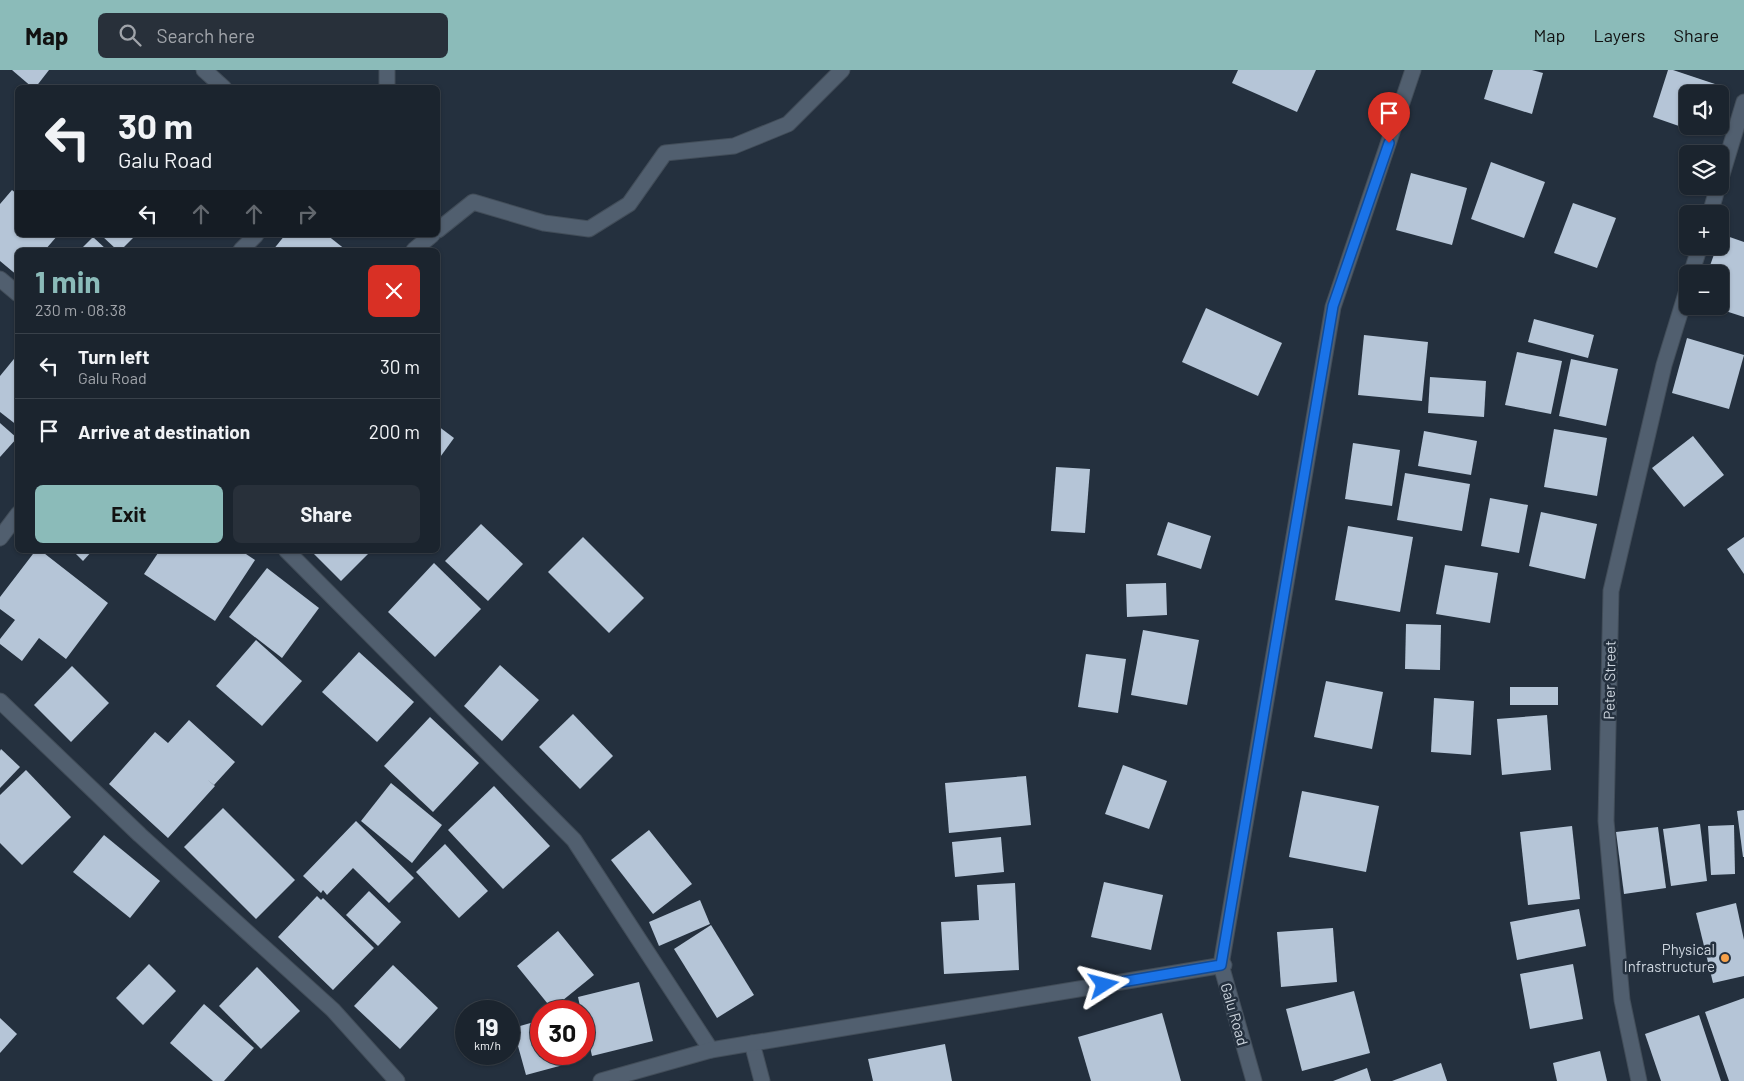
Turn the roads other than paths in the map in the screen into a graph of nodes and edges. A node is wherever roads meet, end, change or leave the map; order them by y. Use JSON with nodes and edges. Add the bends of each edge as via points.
{"nodes":[{"id":1,"x":204,"y":70,"type":"edge"},
{"id":2,"x":387,"y":70,"type":"edge"},
{"id":3,"x":842,"y":70,"type":"edge"},
{"id":4,"x":1414,"y":70,"type":"edge"},
{"id":5,"x":221,"y":85,"type":"edge"},
{"id":6,"x":387,"y":85,"type":"edge"},
{"id":7,"x":1744,"y":102,"type":"edge"},
{"id":8,"x":1729,"y":151,"type":"edge"},
{"id":9,"x":440,"y":228,"type":"edge"},
{"id":10,"x":254,"y":237,"type":"edge"},
{"id":11,"x":430,"y":237,"type":"edge"},
{"id":12,"x":243,"y":248,"type":"edge"},
{"id":13,"x":416,"y":248,"type":"edge"},
{"id":14,"x":0,"y":279,"type":"edge"},
{"id":15,"x":15,"y":292,"type":"edge"},
{"id":16,"x":1679,"y":315,"type":"edge"},
{"id":17,"x":15,"y":518,"type":"edge"},
{"id":18,"x":0,"y":538,"type":"edge"},
{"id":19,"x":289,"y":553,"type":"edge"},
{"id":20,"x":0,"y":701,"type":"edge"},
{"id":21,"x":1222,"y":965,"type":"junction"},
{"id":22,"x":752,"y":1043,"type":"junction"},
{"id":23,"x":711,"y":1050,"type":"junction"},
{"id":24,"x":397,"y":1081,"type":"edge"},
{"id":25,"x":601,"y":1081,"type":"edge"},
{"id":26,"x":762,"y":1081,"type":"edge"},
{"id":27,"x":1254,"y":1081,"type":"edge"},
{"id":28,"x":1639,"y":1081,"type":"edge"}],
"edges":[{"from":1,"to":5,"type":"street"},
{"from":2,"to":6,"type":"street"},
{"from":3,"to":9,"type":"street","via":[[788,124],[734,146],[666,153],[629,204],[589,229],[544,223],[473,202]]},
{"from":4,"to":21,"type":"street","name":"Galu Road","via":[[1333,306]]},
{"from":7,"to":8,"type":"street"},
{"from":10,"to":12,"type":"street"},
{"from":11,"to":13,"type":"street"},
{"from":14,"to":15,"type":"street"},
{"from":16,"to":28,"type":"street","name":"Peter Street","via":[[1664,365],[1611,591],[1606,821],[1622,1000]]},
{"from":17,"to":18,"type":"street"},
{"from":19,"to":23,"type":"street","via":[[574,840]]},
{"from":20,"to":24,"type":"street","via":[[140,835],[333,1010]]},
{"from":21,"to":22,"type":"street"},
{"from":21,"to":27,"type":"street","name":"Galu Road"},
{"from":22,"to":23,"type":"street"},
{"from":22,"to":26,"type":"street"},
{"from":23,"to":25,"type":"street"}]}
